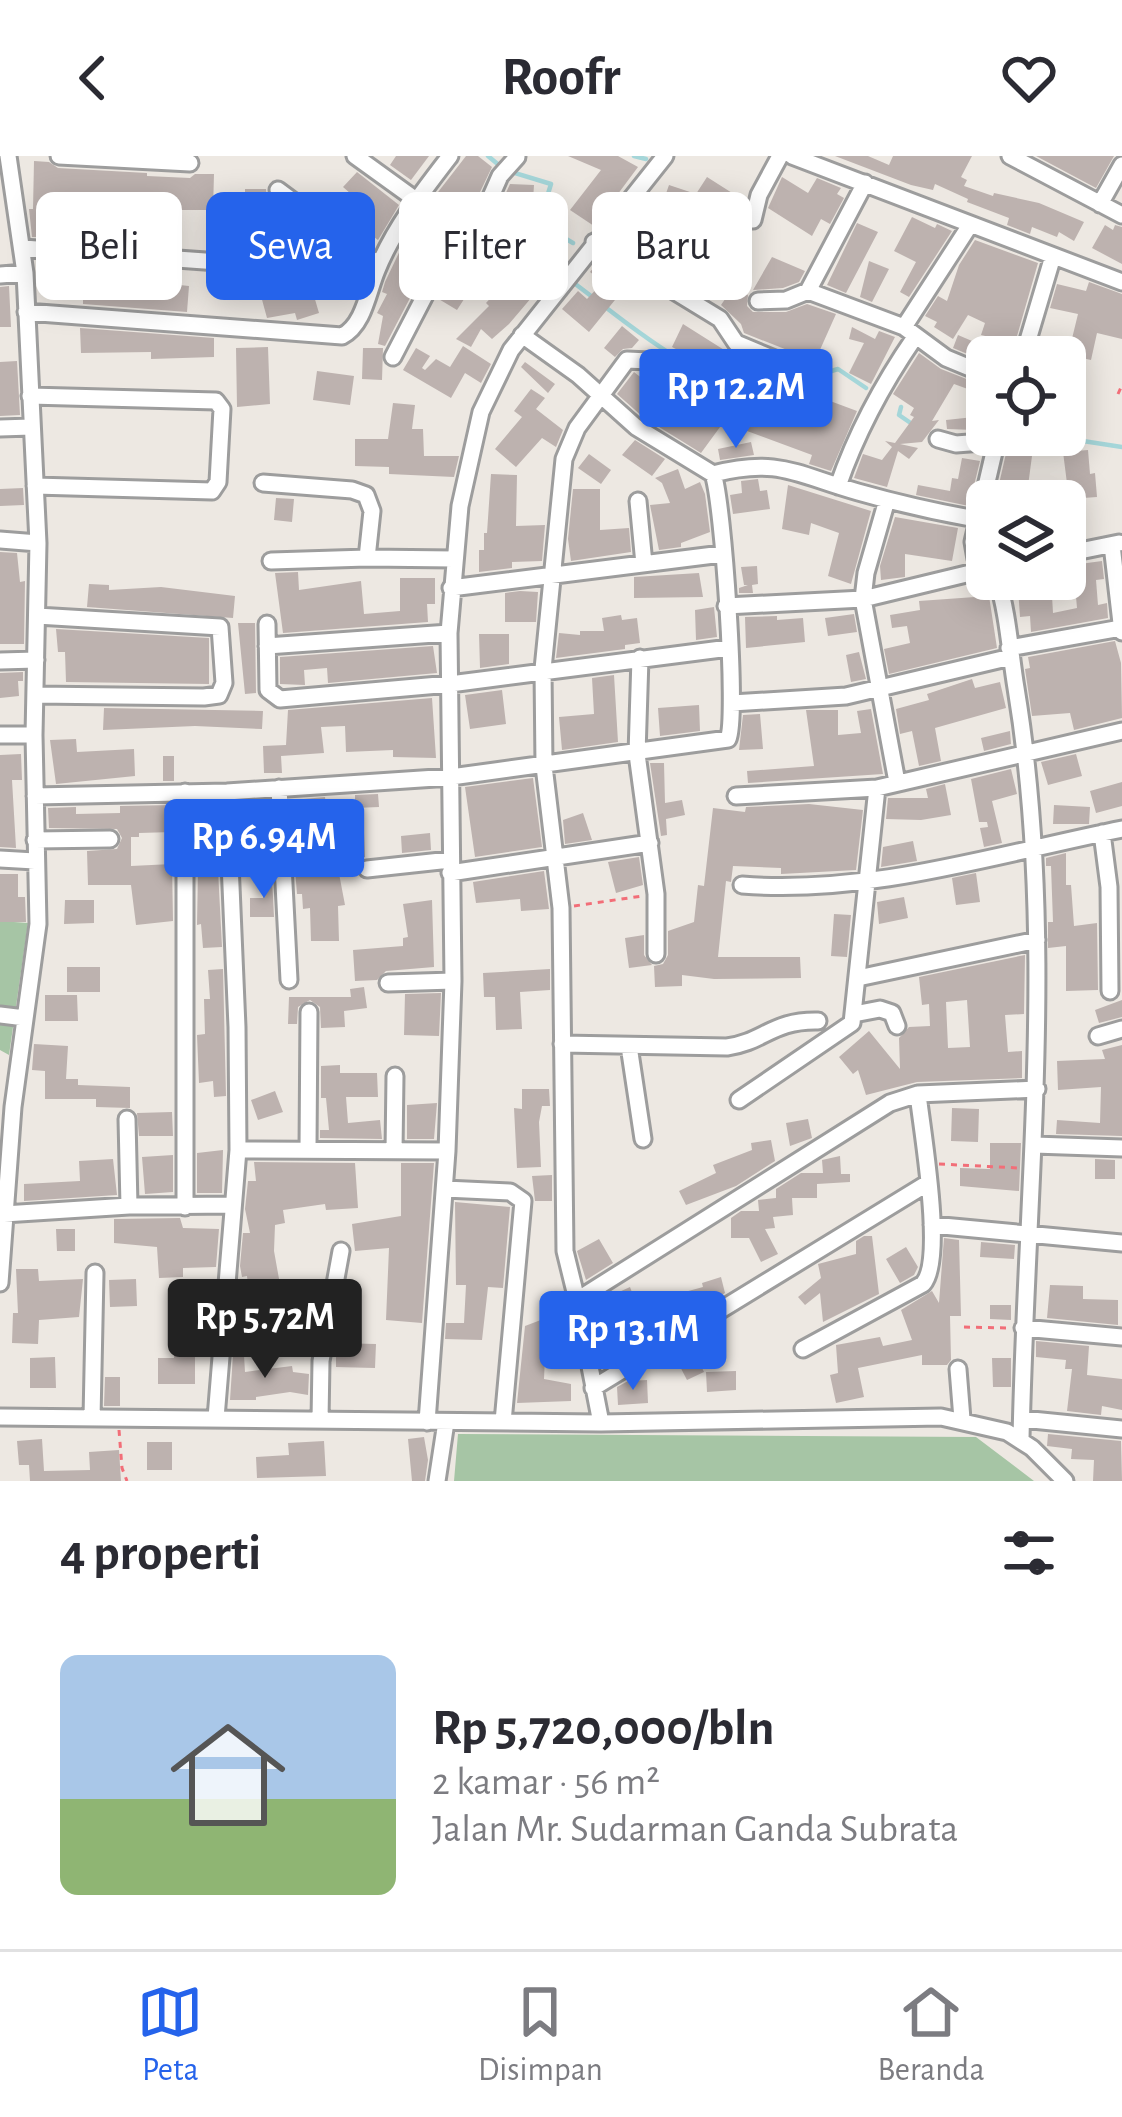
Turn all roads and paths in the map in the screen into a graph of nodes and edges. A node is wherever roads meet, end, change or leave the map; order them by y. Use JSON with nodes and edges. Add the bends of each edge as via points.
{"nodes":[{"id":1,"x":59,"y":156,"type":"edge"},
{"id":2,"x":355,"y":156,"type":"edge"},
{"id":3,"x":450,"y":156,"type":"edge"},
{"id":4,"x":665,"y":156,"type":"edge"},
{"id":5,"x":780,"y":156,"type":"edge"},
{"id":6,"x":792,"y":156,"type":"edge"},
{"id":7,"x":1010,"y":156,"type":"edge"},
{"id":8,"x":517,"y":157,"type":"edge"},
{"id":9,"x":6,"y":162,"type":"edge"},
{"id":10,"x":1038,"y":162,"type":"edge"},
{"id":11,"x":190,"y":163,"type":"dead end"},
{"id":12,"x":1122,"y":165,"type":"edge"},
{"id":13,"x":865,"y":183,"type":"junction"},
{"id":14,"x":278,"y":190,"type":"dead end"},
{"id":15,"x":405,"y":192,"type":"edge"},
{"id":16,"x":422,"y":192,"type":"edge"},
{"id":17,"x":490,"y":192,"type":"edge"},
{"id":18,"x":635,"y":192,"type":"edge"},
{"id":19,"x":1100,"y":204,"type":"junction"},
{"id":20,"x":1122,"y":215,"type":"edge"},
{"id":21,"x":753,"y":220,"type":"dead end"},
{"id":22,"x":970,"y":225,"type":"junction"},
{"id":23,"x":399,"y":230,"type":"edge"},
{"id":24,"x":592,"y":244,"type":"edge"},
{"id":25,"x":22,"y":248,"type":"junction"},
{"id":26,"x":1052,"y":256,"type":"junction"},
{"id":27,"x":206,"y":261,"type":"edge"},
{"id":28,"x":379,"y":265,"type":"junction"},
{"id":29,"x":25,"y":273,"type":"junction"},
{"id":30,"x":0,"y":275,"type":"edge"},
{"id":31,"x":568,"y":275,"type":"edge"},
{"id":32,"x":1122,"y":282,"type":"edge"},
{"id":33,"x":808,"y":291,"type":"junction"},
{"id":34,"x":426,"y":300,"type":"edge"},
{"id":35,"x":549,"y":300,"type":"edge"},
{"id":36,"x":689,"y":300,"type":"edge"},
{"id":37,"x":758,"y":301,"type":"dead end"},
{"id":38,"x":26,"y":312,"type":"junction"},
{"id":39,"x":909,"y":332,"type":"junction"},
{"id":40,"x":522,"y":335,"type":"junction"},
{"id":41,"x":1029,"y":336,"type":"edge"},
{"id":42,"x":393,"y":357,"type":"dead end"},
{"id":43,"x":789,"y":365,"type":"dead end"},
{"id":44,"x":966,"y":366,"type":"edge"},
{"id":45,"x":686,"y":386,"type":"dead end"},
{"id":46,"x":1122,"y":386,"type":"edge"},
{"id":47,"x":600,"y":394,"type":"junction"},
{"id":48,"x":1118,"y":394,"type":"dead end"},
{"id":49,"x":30,"y":396,"type":"junction"},
{"id":50,"x":31,"y":427,"type":"junction"},
{"id":51,"x":0,"y":428,"type":"edge"},
{"id":52,"x":938,"y":440,"type":"dead end"},
{"id":53,"x":966,"y":444,"type":"edge"},
{"id":54,"x":713,"y":474,"type":"junction"},
{"id":55,"x":263,"y":483,"type":"dead end"},
{"id":56,"x":35,"y":486,"type":"junction"},
{"id":57,"x":838,"y":487,"type":"junction"},
{"id":58,"x":887,"y":500,"type":"junction"},
{"id":59,"x":638,"y":501,"type":"dead end"},
{"id":60,"x":966,"y":517,"type":"edge"},
{"id":61,"x":0,"y":540,"type":"edge"},
{"id":62,"x":38,"y":543,"type":"junction"},
{"id":63,"x":1117,"y":544,"type":"edge"},
{"id":64,"x":1086,"y":550,"type":"edge"},
{"id":65,"x":722,"y":554,"type":"junction"},
{"id":66,"x":368,"y":558,"type":"junction"},
{"id":67,"x":454,"y":560,"type":"junction"},
{"id":68,"x":271,"y":561,"type":"dead end"},
{"id":69,"x":644,"y":564,"type":"junction"},
{"id":70,"x":966,"y":573,"type":"edge"},
{"id":71,"x":550,"y":575,"type":"junction"},
{"id":72,"x":451,"y":588,"type":"junction"},
{"id":73,"x":863,"y":599,"type":"junction"},
{"id":74,"x":1001,"y":600,"type":"edge"},
{"id":75,"x":726,"y":606,"type":"junction"},
{"id":76,"x":37,"y":616,"type":"junction"},
{"id":77,"x":267,"y":624,"type":"dead end"},
{"id":78,"x":1122,"y":630,"type":"edge"},
{"id":79,"x":449,"y":633,"type":"junction"},
{"id":80,"x":267,"y":646,"type":"junction"},
{"id":81,"x":729,"y":648,"type":"junction"},
{"id":82,"x":1010,"y":652,"type":"junction"},
{"id":83,"x":640,"y":658,"type":"junction"},
{"id":84,"x":36,"y":660,"type":"junction"},
{"id":85,"x":0,"y":661,"type":"edge"},
{"id":86,"x":543,"y":669,"type":"junction"},
{"id":87,"x":450,"y":684,"type":"junction"},
{"id":88,"x":880,"y":690,"type":"junction"},
{"id":89,"x":35,"y":695,"type":"junction"},
{"id":90,"x":732,"y":703,"type":"junction"},
{"id":91,"x":1122,"y":731,"type":"edge"},
{"id":92,"x":0,"y":735,"type":"edge"},
{"id":93,"x":34,"y":735,"type":"junction"},
{"id":94,"x":1027,"y":751,"type":"junction"},
{"id":95,"x":638,"y":754,"type":"junction"},
{"id":96,"x":544,"y":766,"type":"junction"},
{"id":97,"x":451,"y":777,"type":"junction"},
{"id":98,"x":897,"y":782,"type":"junction"},
{"id":99,"x":279,"y":788,"type":"junction"},
{"id":100,"x":877,"y":788,"type":"junction"},
{"id":101,"x":185,"y":792,"type":"junction"},
{"id":102,"x":227,"y":792,"type":"junction"},
{"id":103,"x":35,"y":796,"type":"junction"},
{"id":104,"x":736,"y":796,"type":"dead end"},
{"id":105,"x":1122,"y":829,"type":"edge"},
{"id":106,"x":1102,"y":833,"type":"junction"},
{"id":107,"x":110,"y":838,"type":"dead end"},
{"id":108,"x":35,"y":840,"type":"junction"},
{"id":109,"x":650,"y":843,"type":"junction"},
{"id":110,"x":1033,"y":846,"type":"junction"},
{"id":111,"x":556,"y":858,"type":"junction"},
{"id":112,"x":0,"y":860,"type":"edge"},
{"id":113,"x":35,"y":861,"type":"junction"},
{"id":114,"x":450,"y":867,"type":"junction"},
{"id":115,"x":367,"y":869,"type":"dead end"},
{"id":116,"x":867,"y":883,"type":"junction"},
{"id":117,"x":742,"y":885,"type":"dead end"},
{"id":118,"x":656,"y":894,"type":"junction"},
{"id":119,"x":561,"y":908,"type":"junction"},
{"id":120,"x":1037,"y":940,"type":"junction"},
{"id":121,"x":656,"y":955,"type":"dead end"},
{"id":122,"x":858,"y":978,"type":"junction"},
{"id":123,"x":289,"y":980,"type":"dead end"},
{"id":124,"x":453,"y":980,"type":"junction"},
{"id":125,"x":388,"y":983,"type":"dead end"},
{"id":126,"x":1110,"y":992,"type":"dead end"},
{"id":127,"x":310,"y":1012,"type":"dead end"},
{"id":128,"x":854,"y":1014,"type":"junction"},
{"id":129,"x":0,"y":1015,"type":"edge"},
{"id":130,"x":25,"y":1018,"type":"junction"},
{"id":131,"x":818,"y":1021,"type":"dead end"},
{"id":132,"x":897,"y":1026,"type":"dead end"},
{"id":133,"x":1122,"y":1029,"type":"edge"},
{"id":134,"x":1098,"y":1036,"type":"dead end"},
{"id":135,"x":562,"y":1044,"type":"junction"},
{"id":136,"x":629,"y":1046,"type":"junction"},
{"id":137,"x":395,"y":1076,"type":"dead end"},
{"id":138,"x":1037,"y":1088,"type":"junction"},
{"id":139,"x":918,"y":1094,"type":"junction"},
{"id":140,"x":739,"y":1100,"type":"dead end"},
{"id":141,"x":127,"y":1119,"type":"dead end"},
{"id":142,"x":643,"y":1139,"type":"dead end"},
{"id":143,"x":1034,"y":1145,"type":"junction"},
{"id":144,"x":1122,"y":1148,"type":"edge"},
{"id":145,"x":308,"y":1149,"type":"junction"},
{"id":146,"x":238,"y":1150,"type":"junction"},
{"id":147,"x":447,"y":1150,"type":"junction"},
{"id":148,"x":394,"y":1151,"type":"junction"},
{"id":149,"x":926,"y":1163,"type":"junction"},
{"id":150,"x":1033,"y":1168,"type":"junction"},
{"id":151,"x":928,"y":1183,"type":"junction"},
{"id":152,"x":446,"y":1189,"type":"junction"},
{"id":153,"x":233,"y":1205,"type":"junction"},
{"id":154,"x":129,"y":1206,"type":"junction"},
{"id":155,"x":185,"y":1207,"type":"junction"},
{"id":156,"x":4,"y":1214,"type":"junction"},
{"id":157,"x":932,"y":1225,"type":"junction"},
{"id":158,"x":1028,"y":1233,"type":"junction"},
{"id":159,"x":1122,"y":1243,"type":"edge"},
{"id":160,"x":341,"y":1251,"type":"dead end"},
{"id":161,"x":1,"y":1273,"type":"edge"},
{"id":162,"x":95,"y":1273,"type":"dead end"},
{"id":163,"x":0,"y":1283,"type":"edge"},
{"id":164,"x":577,"y":1300,"type":"junction"},
{"id":165,"x":964,"y":1327,"type":"dead end"},
{"id":166,"x":1023,"y":1328,"type":"junction"},
{"id":167,"x":1122,"y":1337,"type":"edge"},
{"id":168,"x":803,"y":1349,"type":"dead end"},
{"id":169,"x":958,"y":1369,"type":"dead end"},
{"id":170,"x":593,"y":1388,"type":"junction"},
{"id":171,"x":0,"y":1418,"type":"edge"},
{"id":172,"x":92,"y":1418,"type":"junction"},
{"id":173,"x":216,"y":1418,"type":"junction"},
{"id":174,"x":118,"y":1419,"type":"junction"},
{"id":175,"x":962,"y":1419,"type":"junction"},
{"id":176,"x":320,"y":1420,"type":"junction"},
{"id":177,"x":1022,"y":1420,"type":"junction"},
{"id":178,"x":427,"y":1422,"type":"junction"},
{"id":179,"x":446,"y":1422,"type":"junction"},
{"id":180,"x":503,"y":1422,"type":"junction"},
{"id":181,"x":601,"y":1423,"type":"junction"},
{"id":182,"x":1122,"y":1429,"type":"edge"},
{"id":183,"x":1021,"y":1439,"type":"junction"},
{"id":184,"x":127,"y":1481,"type":"edge"},
{"id":185,"x":437,"y":1481,"type":"edge"},
{"id":186,"x":1065,"y":1481,"type":"edge"}],
"edges":[{"from":1,"to":11,"type":"street"},
{"from":2,"to":15,"type":"street"},
{"from":3,"to":16,"type":"street"},
{"from":4,"to":18,"type":"street"},
{"from":5,"to":21,"type":"street"},
{"from":6,"to":13,"type":"street"},
{"from":7,"to":10,"type":"street"},
{"from":8,"to":17,"type":"street"},
{"from":9,"to":25,"type":"street"},
{"from":10,"to":19,"type":"street"},
{"from":12,"to":19,"type":"street"},
{"from":13,"to":22,"type":"street"},
{"from":13,"to":33,"type":"street"},
{"from":14,"to":28,"type":"street"},
{"from":19,"to":20,"type":"street"},
{"from":22,"to":26,"type":"street"},
{"from":22,"to":39,"type":"street"},
{"from":23,"to":28,"type":"street"},
{"from":24,"to":31,"type":"street"},
{"from":25,"to":27,"type":"street"},
{"from":25,"to":29,"type":"street"},
{"from":26,"to":32,"type":"street"},
{"from":26,"to":41,"type":"street"},
{"from":28,"to":38,"type":"street","via":[[354,329],[342,336]]},
{"from":29,"to":30,"type":"street"},
{"from":29,"to":38,"type":"street"},
{"from":33,"to":37,"type":"street"},
{"from":33,"to":39,"type":"street"},
{"from":34,"to":42,"type":"street"},
{"from":35,"to":40,"type":"street"},
{"from":36,"to":43,"type":"street","via":[[720,319],[736,343]]},
{"from":38,"to":49,"type":"street"},
{"from":39,"to":44,"type":"street"},
{"from":39,"to":57,"type":"street"},
{"from":40,"to":47,"type":"street"},
{"from":40,"to":67,"type":"street","via":[[481,412]]},
{"from":45,"to":47,"type":"street","via":[[632,359]]},
{"from":46,"to":48,"type":"path"},
{"from":47,"to":54,"type":"street","via":[[636,427]]},
{"from":47,"to":71,"type":"street","via":[[564,459]]},
{"from":49,"to":50,"type":"street"},
{"from":49,"to":56,"type":"street","via":[[196,399],[222,410],[212,491]]},
{"from":50,"to":51,"type":"street"},
{"from":50,"to":56,"type":"street"},
{"from":52,"to":53,"type":"street"},
{"from":54,"to":57,"type":"street","via":[[771,465]]},
{"from":54,"to":65,"type":"street"},
{"from":55,"to":66,"type":"street","via":[[366,495]]},
{"from":56,"to":62,"type":"street"},
{"from":57,"to":58,"type":"street"},
{"from":58,"to":60,"type":"street"},
{"from":58,"to":73,"type":"street"},
{"from":59,"to":69,"type":"street"},
{"from":61,"to":62,"type":"street"},
{"from":62,"to":76,"type":"street"},
{"from":63,"to":64,"type":"street"},
{"from":63,"to":78,"type":"street"},
{"from":65,"to":69,"type":"street"},
{"from":65,"to":75,"type":"street"},
{"from":66,"to":67,"type":"street"},
{"from":66,"to":68,"type":"street"},
{"from":67,"to":72,"type":"street"},
{"from":69,"to":71,"type":"street"},
{"from":70,"to":73,"type":"street"},
{"from":71,"to":72,"type":"street"},
{"from":71,"to":86,"type":"street"},
{"from":72,"to":79,"type":"street"},
{"from":73,"to":75,"type":"street"},
{"from":73,"to":88,"type":"street"},
{"from":74,"to":82,"type":"street"},
{"from":75,"to":81,"type":"street"},
{"from":76,"to":84,"type":"street"},
{"from":76,"to":89,"type":"street","via":[[220,627],[224,683],[219,695],[204,697]]},
{"from":77,"to":80,"type":"street"},
{"from":78,"to":82,"type":"street"},
{"from":79,"to":80,"type":"street"},
{"from":79,"to":87,"type":"street"},
{"from":80,"to":87,"type":"street","via":[[268,690],[280,699]]},
{"from":81,"to":83,"type":"street"},
{"from":81,"to":90,"type":"street"},
{"from":82,"to":88,"type":"street"},
{"from":82,"to":94,"type":"street"},
{"from":83,"to":86,"type":"street"},
{"from":83,"to":95,"type":"street"},
{"from":84,"to":85,"type":"street"},
{"from":84,"to":89,"type":"street"},
{"from":86,"to":87,"type":"street"},
{"from":86,"to":96,"type":"street"},
{"from":87,"to":97,"type":"street"},
{"from":88,"to":90,"type":"street"},
{"from":88,"to":98,"type":"street"},
{"from":89,"to":93,"type":"street"},
{"from":90,"to":95,"type":"street","via":[[726,741]]},
{"from":91,"to":94,"type":"street"},
{"from":92,"to":93,"type":"street"},
{"from":93,"to":103,"type":"street"},
{"from":94,"to":98,"type":"street"},
{"from":94,"to":110,"type":"street"},
{"from":95,"to":96,"type":"street"},
{"from":95,"to":109,"type":"street"},
{"from":96,"to":97,"type":"street"},
{"from":96,"to":111,"type":"street"},
{"from":97,"to":99,"type":"street"},
{"from":97,"to":114,"type":"street"},
{"from":98,"to":100,"type":"street"},
{"from":99,"to":102,"type":"street"},
{"from":99,"to":123,"type":"street"},
{"from":100,"to":104,"type":"street"},
{"from":100,"to":116,"type":"street"},
{"from":101,"to":102,"type":"street"},
{"from":101,"to":103,"type":"street"},
{"from":101,"to":155,"type":"street"},
{"from":102,"to":146,"type":"street"},
{"from":103,"to":108,"type":"street"},
{"from":105,"to":106,"type":"street"},
{"from":106,"to":110,"type":"street"},
{"from":106,"to":126,"type":"street"},
{"from":107,"to":108,"type":"street"},
{"from":108,"to":113,"type":"street"},
{"from":109,"to":111,"type":"street"},
{"from":109,"to":118,"type":"street"},
{"from":110,"to":116,"type":"street"},
{"from":110,"to":120,"type":"street"},
{"from":111,"to":114,"type":"street"},
{"from":111,"to":119,"type":"street"},
{"from":112,"to":113,"type":"street"},
{"from":113,"to":130,"type":"street","via":[[36,947]]},
{"from":114,"to":115,"type":"street"},
{"from":114,"to":124,"type":"street"},
{"from":116,"to":117,"type":"street"},
{"from":116,"to":122,"type":"street"},
{"from":118,"to":119,"type":"path"},
{"from":118,"to":121,"type":"street"},
{"from":119,"to":135,"type":"street"},
{"from":120,"to":122,"type":"street"},
{"from":120,"to":138,"type":"street"},
{"from":122,"to":128,"type":"street"},
{"from":124,"to":125,"type":"street"},
{"from":124,"to":147,"type":"street"},
{"from":127,"to":145,"type":"street"},
{"from":128,"to":132,"type":"street","via":[[889,1010]]},
{"from":128,"to":140,"type":"street","via":[[848,1027]]},
{"from":129,"to":130,"type":"street"},
{"from":130,"to":156,"type":"street"},
{"from":131,"to":136,"type":"street","via":[[785,1022],[741,1046]]},
{"from":133,"to":134,"type":"street"},
{"from":135,"to":136,"type":"street"},
{"from":135,"to":164,"type":"street","via":[[565,1251]]},
{"from":136,"to":142,"type":"street"},
{"from":137,"to":148,"type":"street"},
{"from":138,"to":139,"type":"street"},
{"from":138,"to":143,"type":"street"},
{"from":139,"to":149,"type":"street"},
{"from":139,"to":164,"type":"street","via":[[873,1111]]},
{"from":141,"to":154,"type":"street"},
{"from":143,"to":144,"type":"street"},
{"from":143,"to":150,"type":"street"},
{"from":145,"to":146,"type":"street"},
{"from":145,"to":148,"type":"street"},
{"from":146,"to":153,"type":"street"},
{"from":147,"to":148,"type":"street"},
{"from":147,"to":152,"type":"street"},
{"from":149,"to":150,"type":"path"},
{"from":149,"to":151,"type":"street"},
{"from":150,"to":158,"type":"street"},
{"from":151,"to":157,"type":"street"},
{"from":151,"to":170,"type":"street"},
{"from":152,"to":178,"type":"street"},
{"from":152,"to":180,"type":"street","via":[[510,1192],[523,1201]]},
{"from":153,"to":155,"type":"street"},
{"from":153,"to":173,"type":"street"},
{"from":154,"to":155,"type":"street"},
{"from":154,"to":156,"type":"street"},
{"from":156,"to":161,"type":"street"},
{"from":157,"to":158,"type":"street"},
{"from":157,"to":168,"type":"street","via":[[927,1280]]},
{"from":158,"to":159,"type":"street"},
{"from":158,"to":166,"type":"street"},
{"from":160,"to":176,"type":"street","via":[[321,1361]]},
{"from":161,"to":163,"type":"street"},
{"from":162,"to":172,"type":"street"},
{"from":164,"to":170,"type":"street"},
{"from":165,"to":166,"type":"path"},
{"from":166,"to":167,"type":"street"},
{"from":166,"to":177,"type":"street"},
{"from":169,"to":175,"type":"street"},
{"from":170,"to":181,"type":"street"},
{"from":171,"to":172,"type":"street"},
{"from":172,"to":174,"type":"street"},
{"from":173,"to":174,"type":"street"},
{"from":173,"to":176,"type":"street"},
{"from":174,"to":184,"type":"path"},
{"from":175,"to":181,"type":"street"},
{"from":175,"to":183,"type":"street"},
{"from":176,"to":178,"type":"street"},
{"from":177,"to":182,"type":"street"},
{"from":177,"to":183,"type":"street"},
{"from":178,"to":179,"type":"street"},
{"from":179,"to":180,"type":"street"},
{"from":179,"to":185,"type":"street"},
{"from":180,"to":181,"type":"street"},
{"from":183,"to":186,"type":"street"}]}
